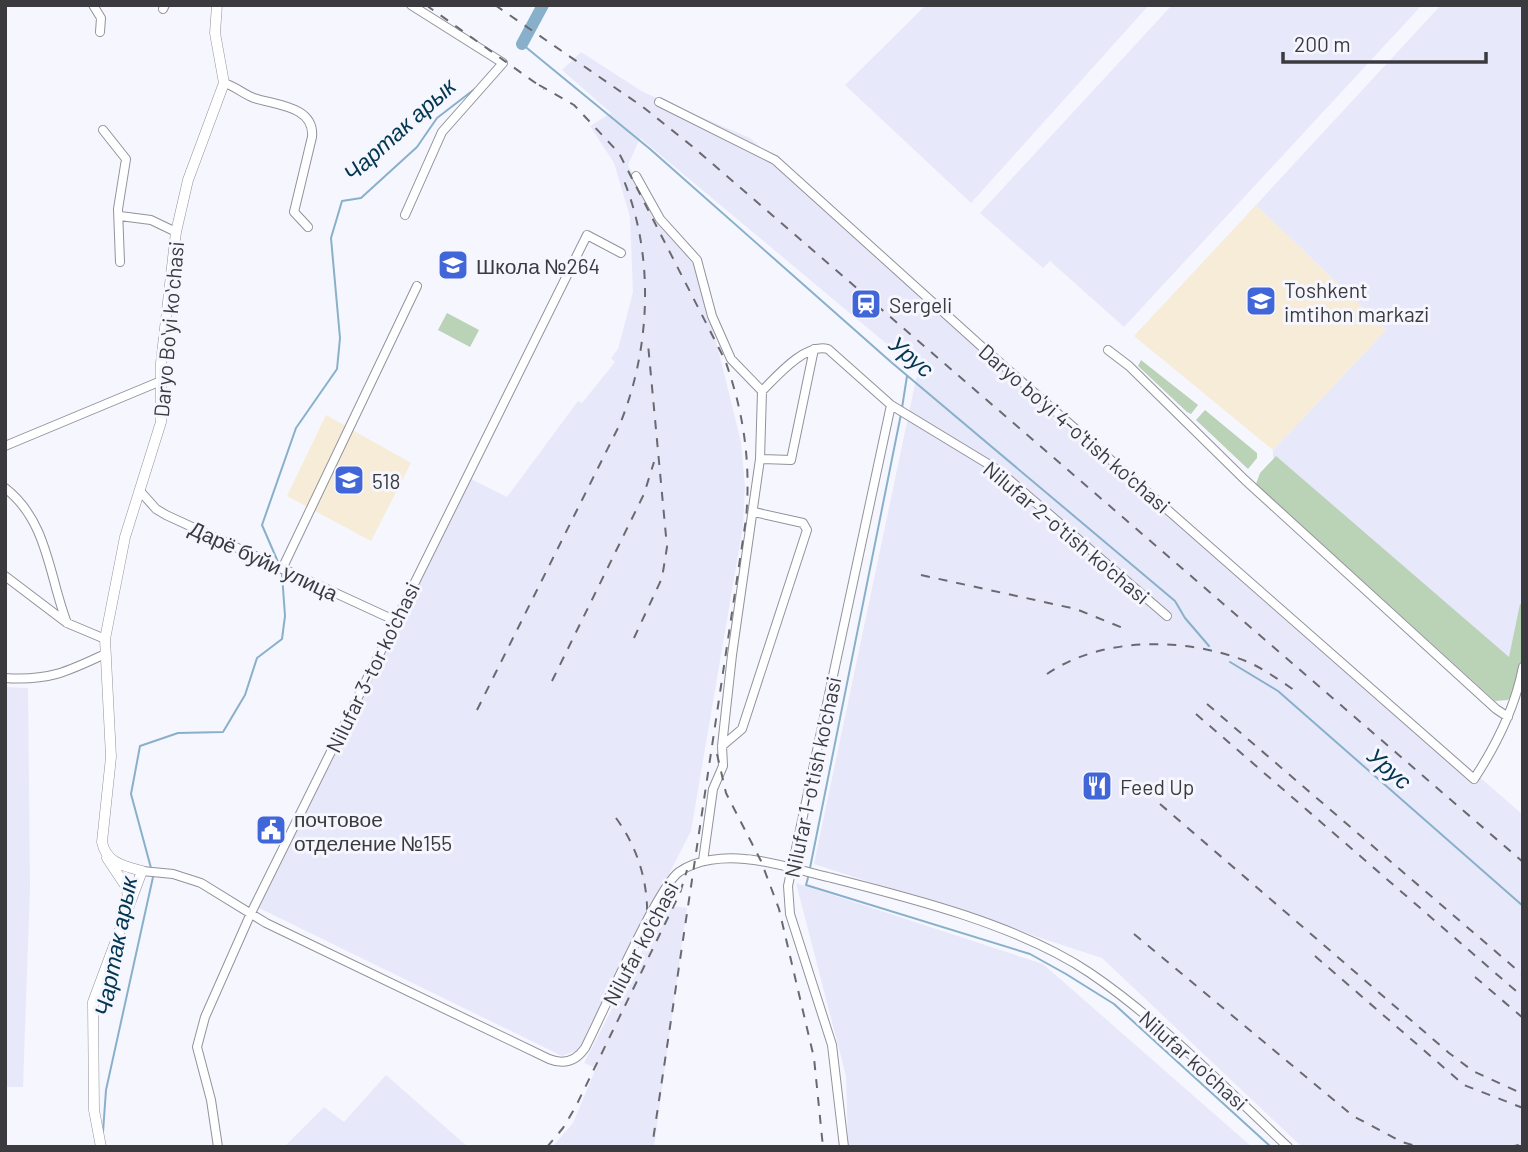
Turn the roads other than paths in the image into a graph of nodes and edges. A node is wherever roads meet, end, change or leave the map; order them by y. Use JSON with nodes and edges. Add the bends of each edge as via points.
{"nodes":[{"id":1,"x":93,"y":5,"type":"edge"},
{"id":2,"x":411,"y":5,"type":"edge"},
{"id":3,"x":215,"y":6,"type":"edge"},
{"id":4,"x":100,"y":32,"type":"dead end"},
{"id":5,"x":224,"y":83,"type":"junction"},
{"id":6,"x":659,"y":102,"type":"dead end"},
{"id":7,"x":103,"y":130,"type":"dead end"},
{"id":8,"x":636,"y":176,"type":"dead end"},
{"id":9,"x":405,"y":215,"type":"dead end"},
{"id":10,"x":120,"y":216,"type":"junction"},
{"id":11,"x":309,"y":227,"type":"dead end"},
{"id":12,"x":176,"y":232,"type":"junction"},
{"id":13,"x":621,"y":253,"type":"dead end"},
{"id":14,"x":120,"y":262,"type":"dead end"},
{"id":15,"x":417,"y":286,"type":"dead end"},
{"id":16,"x":814,"y":349,"type":"junction"},
{"id":17,"x":1108,"y":350,"type":"dead end"},
{"id":18,"x":161,"y":381,"type":"junction"},
{"id":19,"x":762,"y":391,"type":"junction"},
{"id":20,"x":891,"y":405,"type":"junction"},
{"id":21,"x":5,"y":446,"type":"edge"},
{"id":22,"x":760,"y":459,"type":"junction"},
{"id":23,"x":5,"y":488,"type":"edge"},
{"id":24,"x":140,"y":491,"type":"junction"},
{"id":25,"x":754,"y":512,"type":"junction"},
{"id":26,"x":282,"y":569,"type":"junction"},
{"id":27,"x":5,"y":576,"type":"edge"},
{"id":28,"x":1167,"y":616,"type":"dead end"},
{"id":29,"x":394,"y":620,"type":"junction"},
{"id":30,"x":67,"y":624,"type":"junction"},
{"id":31,"x":105,"y":639,"type":"junction"},
{"id":32,"x":105,"y":654,"type":"junction"},
{"id":33,"x":1523,"y":667,"type":"edge"},
{"id":34,"x":5,"y":678,"type":"edge"},
{"id":35,"x":1508,"y":717,"type":"junction"},
{"id":36,"x":722,"y":746,"type":"junction"},
{"id":37,"x":105,"y":853,"type":"junction"},
{"id":38,"x":703,"y":861,"type":"junction"},
{"id":39,"x":792,"y":869,"type":"junction"},
{"id":40,"x":142,"y":871,"type":"junction"},
{"id":41,"x":251,"y":913,"type":"junction"},
{"id":42,"x":127,"y":914,"type":"junction"},
{"id":43,"x":101,"y":1147,"type":"edge"},
{"id":44,"x":218,"y":1147,"type":"edge"},
{"id":45,"x":844,"y":1147,"type":"edge"},
{"id":46,"x":1289,"y":1147,"type":"edge"}],
"edges":[{"from":1,"to":4,"type":"street","via":[[101,18]]},
{"from":2,"to":9,"type":"street","via":[[503,62],[447,126]]},
{"from":3,"to":5,"type":"street"},
{"from":5,"to":11,"type":"street","via":[[251,97],[300,111],[311,125],[294,212]]},
{"from":5,"to":12,"type":"street","name":"Daryo Boʻyi koʻchasi","via":[[188,180]]},
{"from":6,"to":35,"type":"street","name":"Daryo bo'yi 4-o'tish ko'chasi","via":[[775,160],[1474,779]]},
{"from":7,"to":10,"type":"street","via":[[126,159]]},
{"from":8,"to":19,"type":"street","via":[[660,219],[697,260],[712,316],[731,359]]},
{"from":10,"to":12,"type":"street","via":[[150,220]]},
{"from":10,"to":14,"type":"street"},
{"from":12,"to":18,"type":"street","name":"Daryo Boʻyi koʻchasi"},
{"from":13,"to":29,"type":"street","name":"Nilufar 3-tor ko'chasi","via":[[587,235]]},
{"from":15,"to":26,"type":"street"},
{"from":16,"to":19,"type":"street"},
{"from":16,"to":20,"type":"street","name":"Nilufar 2-o'tish ko'chasi","via":[[828,349]]},
{"from":16,"to":22,"type":"street","via":[[791,460]]},
{"from":17,"to":35,"type":"street"},
{"from":18,"to":21,"type":"street"},
{"from":18,"to":24,"type":"street","name":"Daryo Boʻyi koʻchasi","via":[[162,422]]},
{"from":19,"to":22,"type":"street"},
{"from":20,"to":28,"type":"street","name":"Nilufar 2-o'tish ko'chasi","via":[[998,470]]},
{"from":20,"to":39,"type":"street","name":"Nilufar 1-o'tish ko'chasi"},
{"from":22,"to":25,"type":"street"},
{"from":23,"to":30,"type":"street","via":[[38,529]]},
{"from":24,"to":26,"type":"street","name":"Дарё буйи улица","via":[[156,509]]},
{"from":24,"to":31,"type":"street","name":"Daryo Boʻyi koʻchasi","via":[[125,537]]},
{"from":25,"to":36,"type":"street"},
{"from":25,"to":36,"type":"street","via":[[803,523],[807,530],[742,729]]},
{"from":26,"to":29,"type":"street","name":"Дарё буйи улица"},
{"from":27,"to":30,"type":"street"},
{"from":29,"to":41,"type":"street","name":"Nilufar 3-tor ko'chasi"},
{"from":30,"to":31,"type":"street"},
{"from":31,"to":32,"type":"street","name":"Daryo Boʻyi koʻchasi"},
{"from":32,"to":34,"type":"street","via":[[53,677]]},
{"from":32,"to":37,"type":"street","name":"Daryo Boʻyi koʻchasi","via":[[111,758],[102,842]]},
{"from":33,"to":35,"type":"street"},
{"from":36,"to":38,"type":"street","via":[[723,766],[713,789]]},
{"from":37,"to":40,"type":"street","name":"Nilufar ko'chasi","via":[[116,863]]},
{"from":37,"to":42,"type":"street","via":[[127,888]]},
{"from":38,"to":39,"type":"street","name":"Nilufar ko'chasi","via":[[746,859]]},
{"from":38,"to":41,"type":"street","name":"Nilufar ko'chasi","via":[[679,872],[665,887],[585,1048],[564,1062],[549,1059]]},
{"from":39,"to":45,"type":"street","name":"Nilufar 1-o'tish ko'chasi","via":[[790,914],[832,1045]]},
{"from":39,"to":46,"type":"street","name":"Nilufar ko'chasi","via":[[1027,938],[1073,962],[1134,1005]]},
{"from":40,"to":41,"type":"street","name":"Nilufar ko'chasi","via":[[188,878]]},
{"from":40,"to":42,"type":"street"},
{"from":41,"to":44,"type":"street","name":"Nilufar 3-tor ko'chasi","via":[[205,1017],[197,1047]]},
{"from":42,"to":43,"type":"street","via":[[93,1002],[94,1110]]}]}
